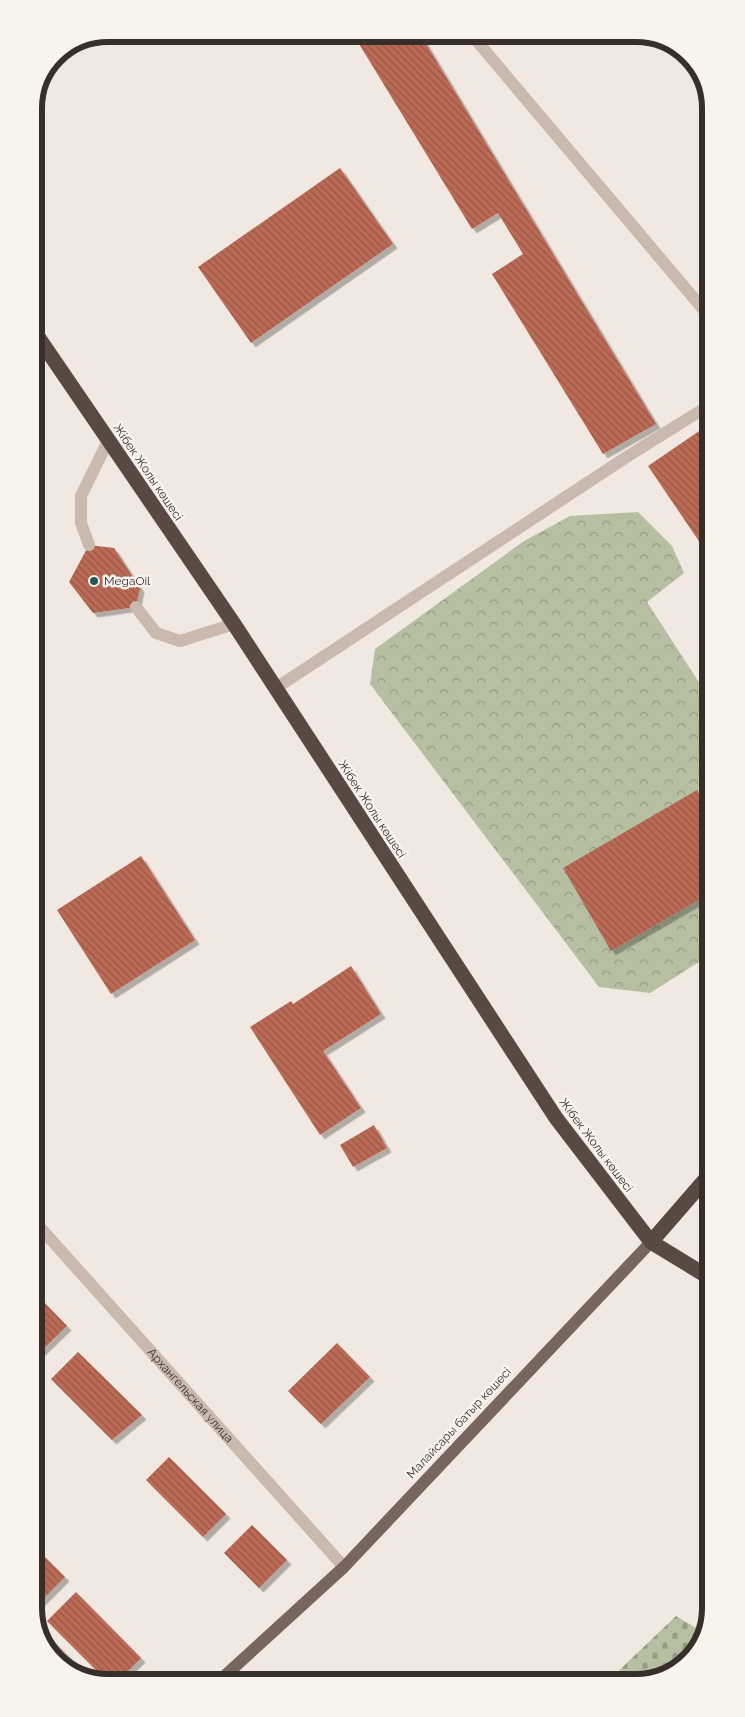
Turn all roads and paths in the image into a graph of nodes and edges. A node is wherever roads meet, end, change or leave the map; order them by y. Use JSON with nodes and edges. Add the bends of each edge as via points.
{"nodes":[{"id":1,"x":479,"y":43,"type":"edge"},
{"id":2,"x":702,"y":308,"type":"edge"},
{"id":3,"x":43,"y":344,"type":"edge"},
{"id":4,"x":702,"y":410,"type":"edge"},
{"id":5,"x":108,"y":441,"type":"junction"},
{"id":6,"x":89,"y":546,"type":"dead end"},
{"id":7,"x":136,"y":607,"type":"dead end"},
{"id":8,"x":234,"y":624,"type":"junction"},
{"id":9,"x":276,"y":688,"type":"junction"},
{"id":10,"x":702,"y":1183,"type":"edge"},
{"id":11,"x":43,"y":1231,"type":"edge"},
{"id":12,"x":651,"y":1242,"type":"junction"},
{"id":13,"x":702,"y":1273,"type":"edge"},
{"id":14,"x":344,"y":1567,"type":"junction"},
{"id":15,"x":227,"y":1674,"type":"edge"}],
"edges":[{"from":1,"to":2,"type":"street"},
{"from":3,"to":5,"type":"highway","name":"Жібек Жолы көшесі"},
{"from":4,"to":9,"type":"street"},
{"from":5,"to":6,"type":"street","via":[[81,496],[81,523]]},
{"from":5,"to":8,"type":"highway","name":"Жібек Жолы көшесі"},
{"from":7,"to":8,"type":"street","via":[[156,633],[180,641]]},
{"from":8,"to":9,"type":"highway","name":"Жібек Жолы көшесі"},
{"from":9,"to":12,"type":"highway","name":"Жібек Жолы көшесі","via":[[556,1118]]},
{"from":10,"to":12,"type":"highway","name":"Малайсары батыр көшесі"},
{"from":11,"to":14,"type":"street","name":"Архангельская улица"},
{"from":12,"to":13,"type":"highway","name":"Жібек Жолы көшесі"},
{"from":12,"to":14,"type":"main road","name":"Малайсары батыр көшесі"},
{"from":14,"to":15,"type":"main road","name":"Малайсары батыр көшесі"}]}
